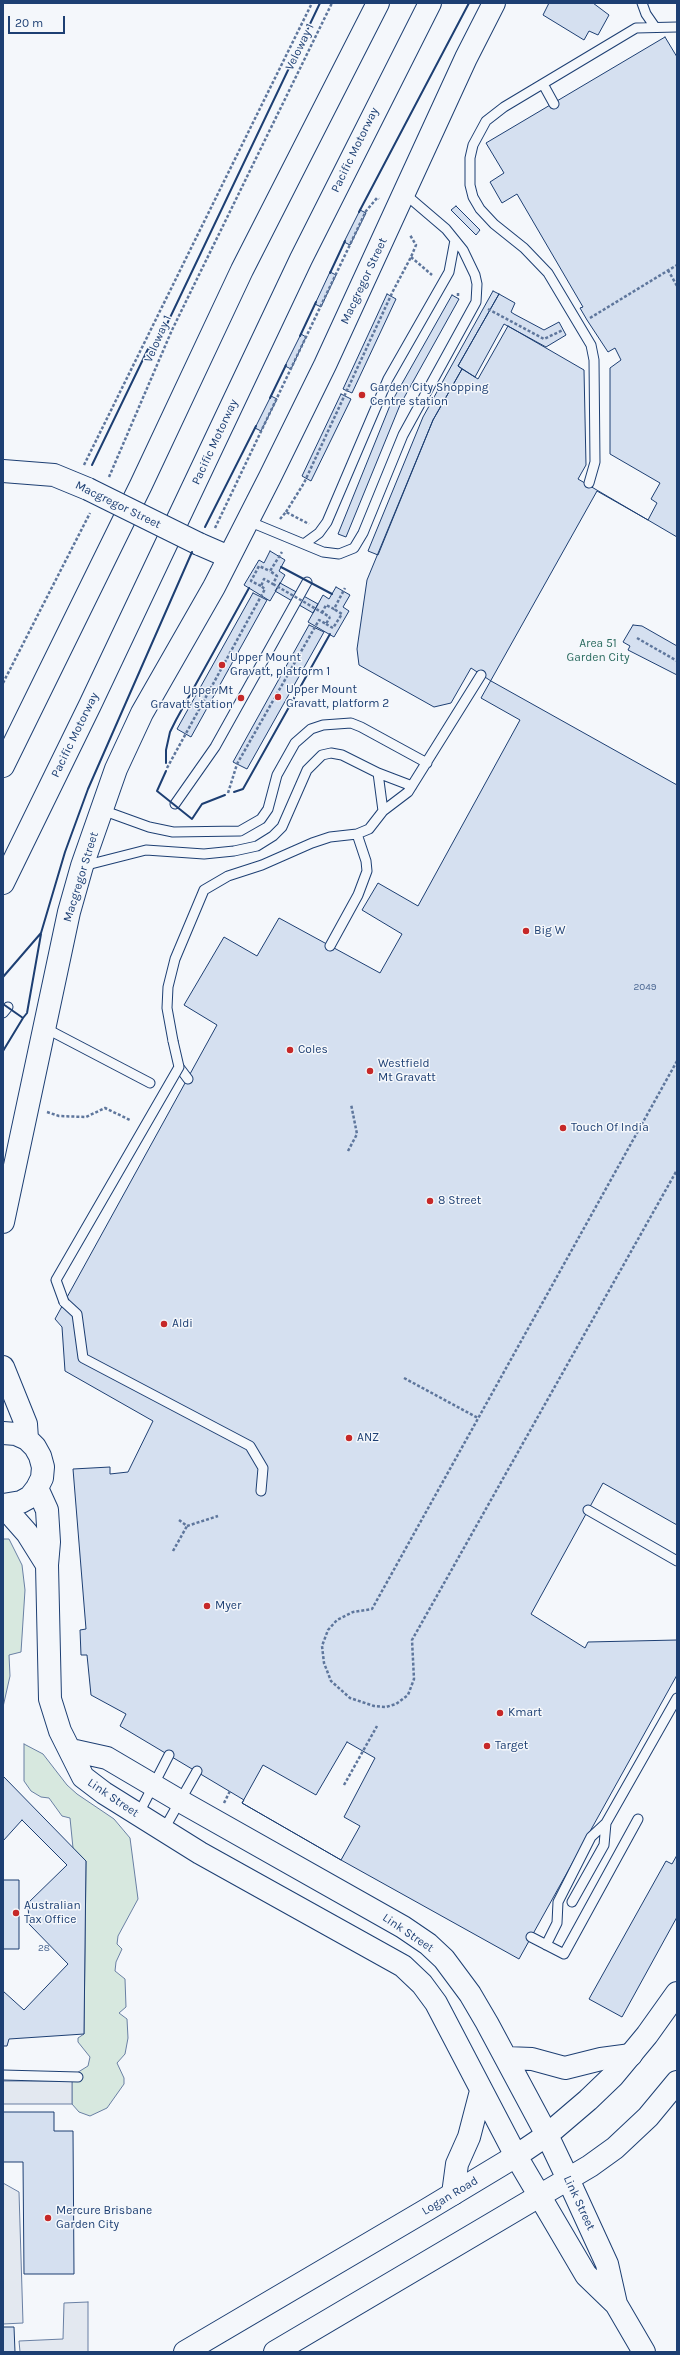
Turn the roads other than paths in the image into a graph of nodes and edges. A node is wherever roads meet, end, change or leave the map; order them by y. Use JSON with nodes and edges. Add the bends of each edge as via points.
{"nodes":[{"id":1,"x":378,"y":3,"type":"edge"},
{"id":2,"x":430,"y":3,"type":"edge"},
{"id":3,"x":494,"y":3,"type":"edge"},
{"id":4,"x":642,"y":3,"type":"edge"},
{"id":5,"x":655,"y":27,"type":"junction"},
{"id":6,"x":677,"y":27,"type":"edge"},
{"id":7,"x":543,"y":84,"type":"junction"},
{"id":8,"x":554,"y":104,"type":"dead end"},
{"id":9,"x":406,"y":194,"type":"junction"},
{"id":10,"x":455,"y":240,"type":"junction"},
{"id":11,"x":3,"y":471,"type":"edge"},
{"id":12,"x":589,"y":483,"type":"dead end"},
{"id":13,"x":248,"y":521,"type":"junction"},
{"id":14,"x":304,"y":544,"type":"junction"},
{"id":15,"x":229,"y":557,"type":"junction"},
{"id":16,"x":308,"y":582,"type":"dead end"},
{"id":17,"x":481,"y":675,"type":"dead end"},
{"id":18,"x":427,"y":763,"type":"junction"},
{"id":19,"x":3,"y":766,"type":"edge"},
{"id":20,"x":378,"y":773,"type":"junction"},
{"id":21,"x":412,"y":786,"type":"junction"},
{"id":22,"x":174,"y":804,"type":"dead end"},
{"id":23,"x":102,"y":810,"type":"junction"},
{"id":24,"x":383,"y":811,"type":"junction"},
{"id":25,"x":357,"y":834,"type":"junction"},
{"id":26,"x":82,"y":866,"type":"junction"},
{"id":27,"x":3,"y":883,"type":"edge"},
{"id":28,"x":330,"y":946,"type":"dead end"},
{"id":29,"x":45,"y":1028,"type":"junction"},
{"id":30,"x":179,"y":1067,"type":"junction"},
{"id":31,"x":188,"y":1079,"type":"dead end"},
{"id":32,"x":150,"y":1082,"type":"dead end"},
{"id":33,"x":3,"y":1222,"type":"edge"},
{"id":34,"x":3,"y":1367,"type":"edge"},
{"id":35,"x":3,"y":1433,"type":"edge"},
{"id":36,"x":27,"y":1439,"type":"junction"},
{"id":37,"x":37,"y":1488,"type":"junction"},
{"id":38,"x":261,"y":1491,"type":"dead end"},
{"id":39,"x":6,"y":1505,"type":"edge"},
{"id":40,"x":588,"y":1510,"type":"dead end"},
{"id":41,"x":677,"y":1561,"type":"edge"},
{"id":42,"x":47,"y":1565,"type":"junction"},
{"id":43,"x":677,"y":1698,"type":"edge"},
{"id":44,"x":71,"y":1750,"type":"junction"},
{"id":45,"x":169,"y":1755,"type":"dead end"},
{"id":46,"x":197,"y":1771,"type":"dead end"},
{"id":47,"x":153,"y":1785,"type":"junction"},
{"id":48,"x":180,"y":1801,"type":"junction"},
{"id":49,"x":138,"y":1815,"type":"junction"},
{"id":50,"x":638,"y":1819,"type":"dead end"},
{"id":51,"x":606,"y":1823,"type":"junction"},
{"id":52,"x":163,"y":1830,"type":"junction"},
{"id":53,"x":572,"y":1902,"type":"dead end"},
{"id":54,"x":531,"y":1937,"type":"dead end"},
{"id":55,"x":546,"y":1945,"type":"junction"},
{"id":56,"x":677,"y":1993,"type":"edge"},
{"id":57,"x":632,"y":2055,"type":"junction"},
{"id":58,"x":506,"y":2058,"type":"junction"},
{"id":59,"x":3,"y":2075,"type":"edge"},
{"id":60,"x":78,"y":2077,"type":"dead end"},
{"id":61,"x":677,"y":2082,"type":"edge"},
{"id":62,"x":481,"y":2091,"type":"junction"},
{"id":63,"x":547,"y":2135,"type":"junction"},
{"id":64,"x":516,"y":2156,"type":"junction"},
{"id":65,"x":568,"y":2179,"type":"junction"},
{"id":66,"x":452,"y":2194,"type":"junction"},
{"id":67,"x":539,"y":2195,"type":"junction"},
{"id":68,"x":616,"y":2304,"type":"junction"},
{"id":69,"x":185,"y":2352,"type":"edge"},
{"id":70,"x":275,"y":2352,"type":"edge"},
{"id":71,"x":644,"y":2352,"type":"edge"}],
"edges":[{"from":1,"to":19,"type":"main road","via":[[242,270],[141,485]]},
{"from":2,"to":27,"type":"main road","name":"Pacific Motorway","via":[[305,252],[94,698]]},
{"from":3,"to":9,"type":"main road","name":"Macgregor Street","via":[[466,58]]},
{"from":4,"to":5,"type":"lane"},
{"from":5,"to":6,"type":"lane"},
{"from":5,"to":7,"type":"lane","via":[[636,28]]},
{"from":7,"to":8,"type":"lane"},
{"from":7,"to":12,"type":"lane","via":[[486,121],[473,145],[470,158],[470,185],[480,209],[548,273],[591,344],[594,360],[595,462]]},
{"from":9,"to":10,"type":"lane"},
{"from":9,"to":13,"type":"main road","name":"Macgregor Street"},
{"from":10,"to":14,"type":"lane","via":[[449,272],[388,379],[327,522],[320,533]]},
{"from":10,"to":14,"type":"lane","via":[[472,267],[477,284],[476,302],[403,435],[363,533],[354,548],[339,554],[323,552]]},
{"from":11,"to":15,"type":"main road","name":"Macgregor Street","bridge":true,"via":[[54,474],[93,487],[199,544]]},
{"from":13,"to":14,"type":"lane"},
{"from":13,"to":15,"type":"main road","name":"Macgregor Street"},
{"from":15,"to":23,"type":"main road","name":"Macgregor Street","via":[[125,748]]},
{"from":16,"to":22,"type":"lane","via":[[215,747]]},
{"from":17,"to":18,"type":"lane"},
{"from":18,"to":21,"type":"lane"},
{"from":18,"to":23,"type":"lane","via":[[351,723],[323,725],[306,732],[295,743],[277,775],[268,809],[261,818],[240,830],[173,832],[149,827]]},
{"from":20,"to":21,"type":"lane"},
{"from":20,"to":24,"type":"lane"},
{"from":20,"to":26,"type":"lane","via":[[342,755],[331,753],[322,756],[307,770],[282,827],[257,846],[204,854],[146,850]]},
{"from":21,"to":24,"type":"lane"},
{"from":23,"to":26,"type":"main road","name":"Macgregor Street"},
{"from":24,"to":25,"type":"lane","via":[[369,829]]},
{"from":25,"to":28,"type":"lane","via":[[367,871],[358,894]]},
{"from":25,"to":30,"type":"lane","bridge":true,"via":[[330,837],[312,843],[262,865],[228,876],[204,890],[175,959],[168,987],[167,1008]]},
{"from":26,"to":29,"type":"main road","name":"Macgregor Street","via":[[65,927]]},
{"from":29,"to":32,"type":"lane"},
{"from":29,"to":33,"type":"main road","name":"Macgregor Street"},
{"from":30,"to":31,"type":"lane"},
{"from":30,"to":38,"type":"lane","bridge":true,"via":[[56,1280],[64,1302],[77,1314],[83,1358],[250,1446],[263,1468]]},
{"from":34,"to":36,"type":"main road","via":[[26,1424]]},
{"from":35,"to":36,"type":"main road","via":[[16,1434]]},
{"from":36,"to":37,"type":"main road","via":[[35,1446],[40,1456],[42,1478]]},
{"from":37,"to":39,"type":"main road","via":[[30,1497],[21,1502]]},
{"from":37,"to":42,"type":"main road","name":"Link Street","via":[[47,1510]]},
{"from":39,"to":42,"type":"main road"},
{"from":40,"to":41,"type":"lane"},
{"from":42,"to":44,"type":"main road","name":"Link Street","via":[[50,1699],[60,1731]]},
{"from":43,"to":51,"type":"lane"},
{"from":44,"to":47,"type":"main road","name":"Link Street","via":[[107,1758]]},
{"from":44,"to":49,"type":"main road","name":"Link Street","via":[[83,1777]]},
{"from":45,"to":47,"type":"lane"},
{"from":46,"to":48,"type":"lane"},
{"from":47,"to":48,"type":"main road","name":"Link Street"},
{"from":47,"to":49,"type":"lane"},
{"from":48,"to":52,"type":"lane"},
{"from":48,"to":58,"type":"main road","name":"Link Street","via":[[404,1927],[428,1944],[444,1958],[459,1978]]},
{"from":49,"to":52,"type":"main road","name":"Link Street"},
{"from":50,"to":55,"type":"lane","via":[[564,1954]]},
{"from":51,"to":53,"type":"lane","via":[[604,1845]]},
{"from":51,"to":55,"type":"lane","via":[[591,1837],[558,1902],[557,1923]]},
{"from":52,"to":62,"type":"main road","name":"Link Street","via":[[403,1966],[422,1984],[436,2003]]},
{"from":54,"to":55,"type":"lane"},
{"from":56,"to":57,"type":"main road","name":"Logan Road"},
{"from":57,"to":58,"type":"main road","via":[[565,2068],[532,2059]]},
{"from":57,"to":63,"type":"main road","name":"Logan Road","via":[[588,2100]]},
{"from":58,"to":63,"type":"main road","name":"Link Street"},
{"from":59,"to":60,"type":"lane"},
{"from":61,"to":65,"type":"main road","via":[[648,2117],[615,2148]]},
{"from":62,"to":64,"type":"main road","name":"Link Street"},
{"from":62,"to":66,"type":"main road","via":[[469,2137],[457,2164]]},
{"from":63,"to":64,"type":"main road","name":"Logan Road"},
{"from":63,"to":65,"type":"main road","name":"Link Street"},
{"from":64,"to":66,"type":"main road","name":"Logan Road"},
{"from":64,"to":67,"type":"main road","name":"Link Street"},
{"from":65,"to":67,"type":"main road"},
{"from":65,"to":68,"type":"main road","name":"Link Street","via":[[607,2264]]},
{"from":66,"to":69,"type":"main road","name":"Logan Road"},
{"from":67,"to":68,"type":"main road","name":"Link Street","via":[[586,2275]]},
{"from":67,"to":70,"type":"main road"},
{"from":68,"to":71,"type":"main road","name":"Link Street"}]}
